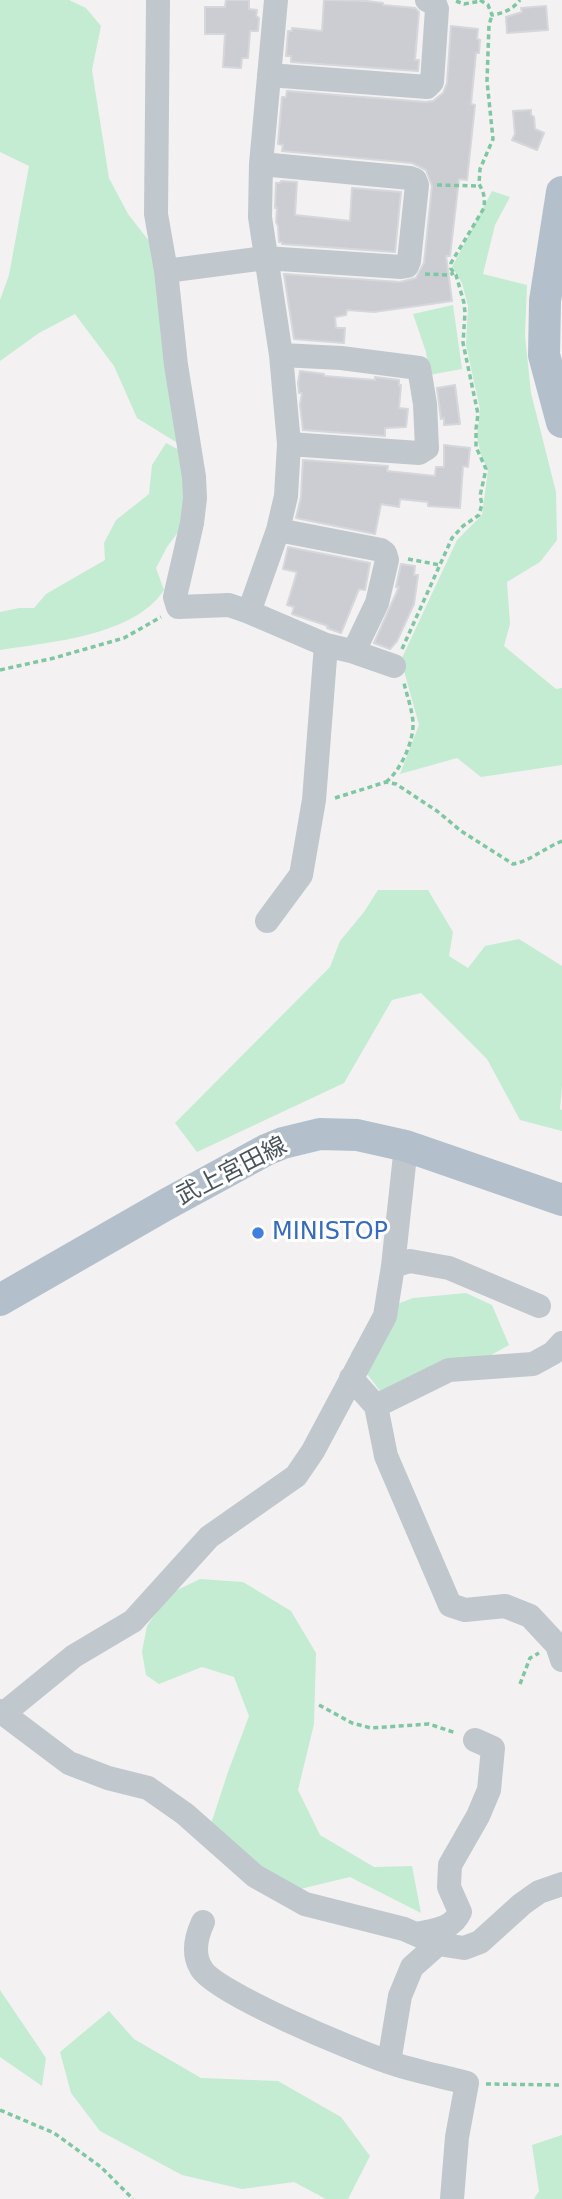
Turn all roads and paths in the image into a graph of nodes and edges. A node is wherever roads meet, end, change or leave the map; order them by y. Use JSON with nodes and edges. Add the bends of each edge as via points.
{"nodes":[{"id":1,"x":158,"y":0,"type":"edge"},
{"id":2,"x":276,"y":0,"type":"edge"},
{"id":3,"x":427,"y":0,"type":"edge"},
{"id":4,"x":448,"y":0,"type":"edge"},
{"id":5,"x":480,"y":0,"type":"edge"},
{"id":6,"x":520,"y":0,"type":"edge"},
{"id":7,"x":492,"y":15,"type":"junction"},
{"id":8,"x":269,"y":75,"type":"junction"},
{"id":9,"x":261,"y":164,"type":"junction"},
{"id":10,"x":416,"y":183,"type":"junction"},
{"id":11,"x":480,"y":186,"type":"junction"},
{"id":12,"x":562,"y":192,"type":"edge"},
{"id":13,"x":265,"y":258,"type":"junction"},
{"id":14,"x":407,"y":266,"type":"junction"},
{"id":15,"x":166,"y":271,"type":"junction"},
{"id":16,"x":454,"y":273,"type":"junction"},
{"id":17,"x":281,"y":355,"type":"junction"},
{"id":18,"x":562,"y":422,"type":"edge"},
{"id":19,"x":289,"y":444,"type":"junction"},
{"id":20,"x":278,"y":530,"type":"junction"},
{"id":21,"x":385,"y":555,"type":"junction"},
{"id":22,"x":440,"y":565,"type":"junction"},
{"id":23,"x":178,"y":607,"type":"junction"},
{"id":24,"x":249,"y":612,"type":"junction"},
{"id":25,"x":326,"y":645,"type":"junction"},
{"id":26,"x":351,"y":651,"type":"junction"},
{"id":27,"x":394,"y":666,"type":"junction"},
{"id":28,"x":0,"y":670,"type":"edge"},
{"id":29,"x":386,"y":782,"type":"junction"},
{"id":30,"x":313,"y":805,"type":"junction"},
{"id":31,"x":562,"y":841,"type":"edge"},
{"id":32,"x":267,"y":921,"type":"dead end"},
{"id":33,"x":406,"y":1146,"type":"junction"},
{"id":34,"x":562,"y":1200,"type":"edge"},
{"id":35,"x":393,"y":1266,"type":"junction"},
{"id":36,"x":0,"y":1300,"type":"edge"},
{"id":37,"x":539,"y":1306,"type":"dead end"},
{"id":38,"x":562,"y":1343,"type":"edge"},
{"id":39,"x":351,"y":1378,"type":"junction"},
{"id":40,"x":376,"y":1406,"type":"junction"},
{"id":41,"x":559,"y":1652,"type":"edge"},
{"id":42,"x":520,"y":1684,"type":"dead end"},
{"id":43,"x":320,"y":1705,"type":"dead end"},
{"id":44,"x":1,"y":1713,"type":"edge"},
{"id":45,"x":475,"y":1740,"type":"joint"},
{"id":46,"x":562,"y":1884,"type":"edge"},
{"id":47,"x":203,"y":1922,"type":"dead end"},
{"id":48,"x":427,"y":1939,"type":"junction"},
{"id":49,"x":389,"y":2062,"type":"junction"},
{"id":50,"x":467,"y":2083,"type":"junction"},
{"id":51,"x":562,"y":2085,"type":"edge"},
{"id":52,"x":0,"y":2110,"type":"edge"},
{"id":53,"x":133,"y":2199,"type":"edge"},
{"id":54,"x":452,"y":2199,"type":"edge"}],
"edges":[{"from":1,"to":15,"type":"street","via":[[156,214]]},
{"from":2,"to":8,"type":"street"},
{"from":3,"to":8,"type":"street","via":[[437,9],[432,82],[427,87]]},
{"from":4,"to":5,"type":"path","via":[[464,4]]},
{"from":5,"to":7,"type":"path"},
{"from":6,"to":7,"type":"path","via":[[513,8]]},
{"from":7,"to":11,"type":"path","via":[[487,81],[493,139],[480,169]]},
{"from":8,"to":9,"type":"street"},
{"from":9,"to":10,"type":"street","via":[[410,178]]},
{"from":9,"to":13,"type":"street"},
{"from":10,"to":11,"type":"path"},
{"from":10,"to":14,"type":"street"},
{"from":11,"to":16,"type":"path","via":[[484,208],[451,263]]},
{"from":12,"to":18,"type":"main road","via":[[545,301],[544,355]]},
{"from":13,"to":14,"type":"street"},
{"from":13,"to":15,"type":"street"},
{"from":13,"to":17,"type":"street"},
{"from":14,"to":16,"type":"path","via":[[427,274]]},
{"from":15,"to":23,"type":"street","via":[[195,498],[175,597]]},
{"from":16,"to":22,"type":"path","via":[[465,313],[461,343],[478,414],[476,447],[486,470],[479,514],[452,538]]},
{"from":17,"to":19,"type":"street"},
{"from":17,"to":19,"type":"street","via":[[419,368],[425,404],[427,448],[419,453]]},
{"from":19,"to":20,"type":"street","via":[[286,496]]},
{"from":20,"to":21,"type":"street"},
{"from":20,"to":24,"type":"street"},
{"from":21,"to":22,"type":"path"},
{"from":21,"to":26,"type":"street","via":[[377,603]]},
{"from":22,"to":27,"type":"path"},
{"from":23,"to":24,"type":"street","via":[[229,605]]},
{"from":23,"to":28,"type":"path","via":[[124,638]]},
{"from":24,"to":25,"type":"street"},
{"from":25,"to":26,"type":"street"},
{"from":25,"to":30,"type":"street"},
{"from":26,"to":27,"type":"street"},
{"from":27,"to":29,"type":"path","via":[[404,684],[412,735]]},
{"from":29,"to":30,"type":"path"},
{"from":29,"to":31,"type":"path","via":[[396,783],[513,864]]},
{"from":30,"to":32,"type":"street","via":[[301,875]]},
{"from":33,"to":34,"type":"main road","name":"武上宮田線"},
{"from":33,"to":35,"type":"street"},
{"from":33,"to":36,"type":"main road","name":"武上宮田線","via":[[338,1133],[283,1143]]},
{"from":35,"to":37,"type":"street","via":[[410,1261],[449,1268]]},
{"from":35,"to":39,"type":"street","via":[[385,1316]]},
{"from":38,"to":40,"type":"street","via":[[533,1364],[449,1370]]},
{"from":39,"to":40,"type":"street"},
{"from":39,"to":44,"type":"street","via":[[296,1476],[209,1537],[133,1621],[74,1656]]},
{"from":40,"to":41,"type":"street","via":[[386,1456],[450,1605],[465,1610],[505,1606],[530,1616]]},
{"from":41,"to":42,"type":"path","via":[[530,1658]]},
{"from":43,"to":45,"type":"path","via":[[371,1728],[429,1724]]},
{"from":44,"to":48,"type":"street","via":[[69,1763],[148,1788],[255,1876],[305,1904]]},
{"from":45,"to":48,"type":"street","via":[[493,1748],[489,1790],[450,1865],[449,1887],[460,1912],[450,1926]]},
{"from":46,"to":48,"type":"street","via":[[522,1904],[481,1942],[464,1948]]},
{"from":47,"to":49,"type":"street","via":[[195,1939],[201,1970],[292,2022]]},
{"from":48,"to":49,"type":"street","via":[[400,1996]]},
{"from":49,"to":50,"type":"street"},
{"from":50,"to":51,"type":"path"},
{"from":50,"to":54,"type":"street"},
{"from":52,"to":53,"type":"path","via":[[54,2133],[101,2167]]}]}
